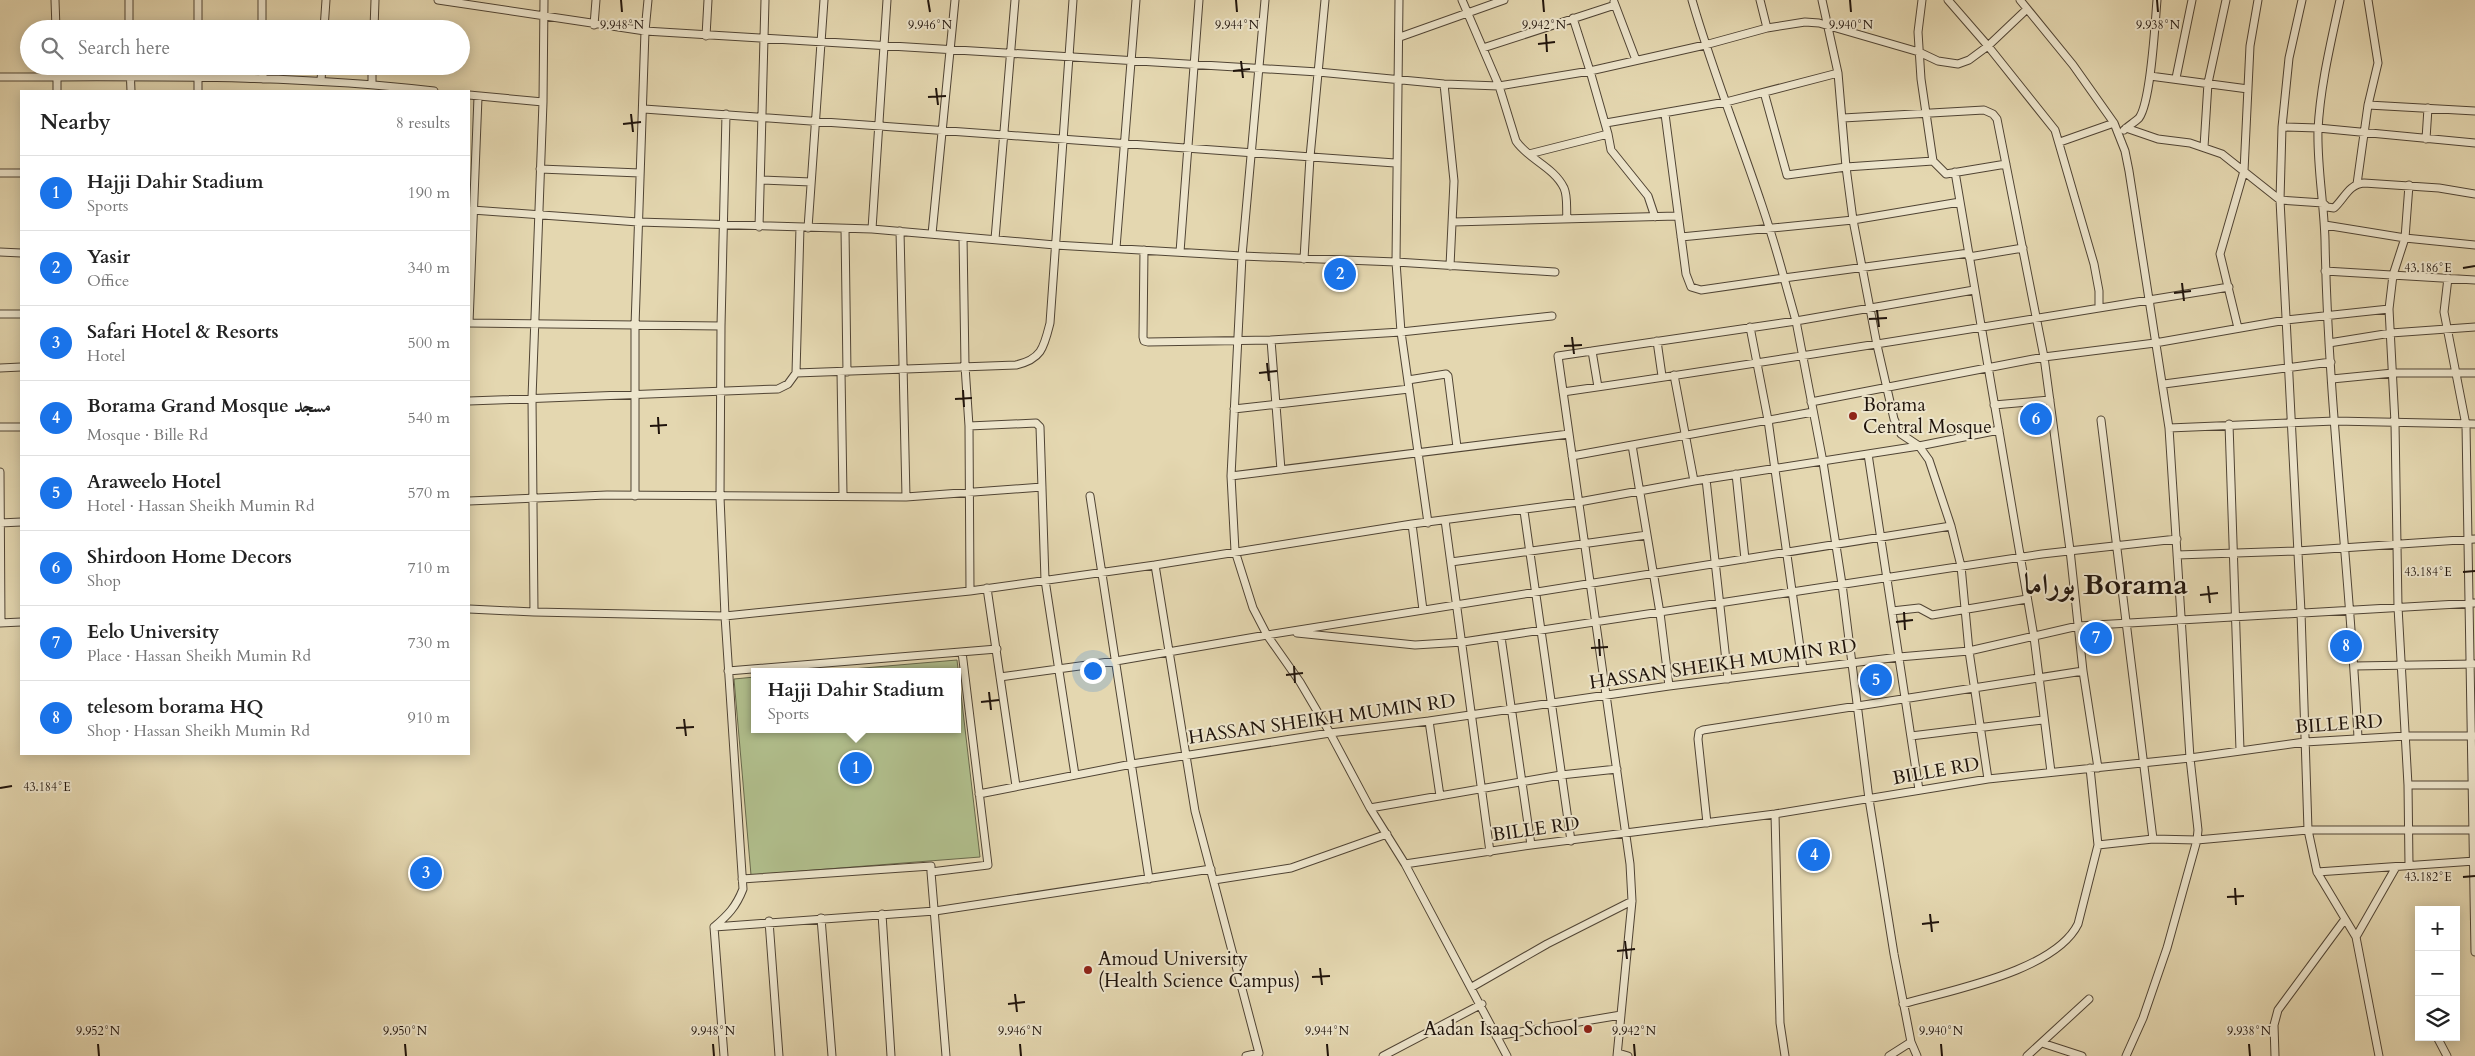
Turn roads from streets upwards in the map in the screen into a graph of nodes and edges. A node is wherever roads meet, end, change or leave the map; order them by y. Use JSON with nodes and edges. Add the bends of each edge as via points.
{"nodes":[{"id":1,"x":56,"y":0,"type":"edge"},
{"id":2,"x":129,"y":0,"type":"edge"},
{"id":3,"x":198,"y":0,"type":"edge"},
{"id":4,"x":262,"y":0,"type":"edge"},
{"id":5,"x":326,"y":0,"type":"edge"},
{"id":6,"x":375,"y":0,"type":"edge"},
{"id":7,"x":438,"y":0,"type":"edge"},
{"id":8,"x":544,"y":0,"type":"edge"},
{"id":9,"x":596,"y":0,"type":"edge"},
{"id":10,"x":648,"y":0,"type":"edge"},
{"id":11,"x":708,"y":0,"type":"edge"},
{"id":12,"x":765,"y":0,"type":"edge"},
{"id":13,"x":824,"y":0,"type":"edge"},
{"id":14,"x":887,"y":0,"type":"edge"},
{"id":15,"x":954,"y":0,"type":"edge"},
{"id":16,"x":1016,"y":0,"type":"edge"},
{"id":17,"x":1073,"y":0,"type":"edge"},
{"id":18,"x":1136,"y":0,"type":"edge"},
{"id":19,"x":1199,"y":0,"type":"edge"},
{"id":20,"x":1264,"y":0,"type":"edge"},
{"id":21,"x":1325,"y":0,"type":"edge"},
{"id":22,"x":1399,"y":0,"type":"edge"},
{"id":23,"x":1462,"y":0,"type":"edge"},
{"id":24,"x":1504,"y":0,"type":"edge"},
{"id":25,"x":1692,"y":0,"type":"edge"},
{"id":26,"x":1760,"y":0,"type":"edge"},
{"id":27,"x":1822,"y":0,"type":"edge"},
{"id":28,"x":1922,"y":0,"type":"edge"},
{"id":29,"x":1948,"y":0,"type":"edge"},
{"id":30,"x":2020,"y":0,"type":"edge"},
{"id":31,"x":2158,"y":0,"type":"edge"},
{"id":32,"x":2192,"y":0,"type":"edge"},
{"id":33,"x":2226,"y":0,"type":"edge"},
{"id":34,"x":2258,"y":0,"type":"edge"},
{"id":35,"x":2302,"y":0,"type":"edge"},
{"id":36,"x":2340,"y":0,"type":"edge"},
{"id":37,"x":2368,"y":0,"type":"edge"},
{"id":38,"x":474,"y":2,"type":"edge"},
{"id":39,"x":1614,"y":2,"type":"edge"},
{"id":40,"x":2027,"y":9,"type":"junction"},
{"id":41,"x":1468,"y":13,"type":"junction"},
{"id":42,"x":544,"y":15,"type":"junction"},
{"id":43,"x":1573,"y":18,"type":"junction"},
{"id":44,"x":56,"y":20,"type":"edge"},
{"id":45,"x":129,"y":20,"type":"edge"},
{"id":46,"x":198,"y":20,"type":"edge"},
{"id":47,"x":262,"y":20,"type":"edge"},
{"id":48,"x":325,"y":20,"type":"edge"},
{"id":49,"x":374,"y":20,"type":"edge"},
{"id":50,"x":594,"y":25,"type":"junction"},
{"id":51,"x":1828,"y":27,"type":"junction"},
{"id":52,"x":1767,"y":28,"type":"junction"},
{"id":53,"x":645,"y":31,"type":"junction"},
{"id":54,"x":706,"y":36,"type":"junction"},
{"id":55,"x":1400,"y":37,"type":"junction"},
{"id":56,"x":763,"y":40,"type":"junction"},
{"id":57,"x":821,"y":42,"type":"junction"},
{"id":58,"x":1705,"y":45,"type":"junction"},
{"id":59,"x":1988,"y":46,"type":"junction"},
{"id":60,"x":883,"y":47,"type":"junction"},
{"id":61,"x":1483,"y":48,"type":"junction"},
{"id":62,"x":950,"y":50,"type":"junction"},
{"id":63,"x":1919,"y":52,"type":"junction"},
{"id":64,"x":1012,"y":54,"type":"junction"},
{"id":65,"x":1068,"y":57,"type":"junction"},
{"id":66,"x":1130,"y":60,"type":"junction"},
{"id":67,"x":1636,"y":60,"type":"junction"},
{"id":68,"x":1195,"y":64,"type":"junction"},
{"id":69,"x":1258,"y":69,"type":"junction"},
{"id":70,"x":1590,"y":71,"type":"junction"},
{"id":71,"x":1318,"y":72,"type":"junction"},
{"id":72,"x":1838,"y":73,"type":"junction"},
{"id":73,"x":198,"y":75,"type":"edge"},
{"id":74,"x":263,"y":75,"type":"edge"},
{"id":75,"x":321,"y":75,"type":"edge"},
{"id":76,"x":372,"y":75,"type":"edge"},
{"id":77,"x":2150,"y":76,"type":"junction"},
{"id":78,"x":0,"y":77,"type":"edge"},
{"id":79,"x":57,"y":77,"type":"junction"},
{"id":80,"x":131,"y":77,"type":"junction"},
{"id":81,"x":2176,"y":78,"type":"junction"},
{"id":82,"x":198,"y":79,"type":"junction"},
{"id":83,"x":263,"y":79,"type":"junction"},
{"id":84,"x":1398,"y":80,"type":"junction"},
{"id":85,"x":321,"y":81,"type":"junction"},
{"id":86,"x":2208,"y":83,"type":"junction"},
{"id":87,"x":372,"y":84,"type":"junction"},
{"id":88,"x":1444,"y":84,"type":"junction"},
{"id":89,"x":1499,"y":86,"type":"junction"},
{"id":90,"x":2248,"y":89,"type":"junction"},
{"id":91,"x":57,"y":90,"type":"edge"},
{"id":92,"x":131,"y":90,"type":"edge"},
{"id":93,"x":198,"y":90,"type":"edge"},
{"id":94,"x":425,"y":90,"type":"edge"},
{"id":95,"x":1764,"y":92,"type":"junction"},
{"id":96,"x":470,"y":96,"type":"edge"},
{"id":97,"x":478,"y":97,"type":"junction"},
{"id":98,"x":543,"y":102,"type":"junction"},
{"id":99,"x":1726,"y":102,"type":"junction"},
{"id":100,"x":2368,"y":105,"type":"junction"},
{"id":101,"x":2428,"y":108,"type":"junction"},
{"id":102,"x":644,"y":109,"type":"junction"},
{"id":103,"x":2475,"y":111,"type":"edge"},
{"id":104,"x":726,"y":114,"type":"junction"},
{"id":105,"x":1665,"y":114,"type":"junction"},
{"id":106,"x":1927,"y":114,"type":"junction"},
{"id":107,"x":763,"y":117,"type":"junction"},
{"id":108,"x":1843,"y":118,"type":"junction"},
{"id":109,"x":816,"y":121,"type":"junction"},
{"id":110,"x":1606,"y":123,"type":"junction"},
{"id":111,"x":2114,"y":124,"type":"junction"},
{"id":112,"x":879,"y":125,"type":"junction"},
{"id":113,"x":2282,"y":127,"type":"junction"},
{"id":114,"x":2126,"y":128,"type":"junction"},
{"id":115,"x":2318,"y":128,"type":"junction"},
{"id":116,"x":941,"y":130,"type":"junction"},
{"id":117,"x":2119,"y":133,"type":"junction"},
{"id":118,"x":2365,"y":133,"type":"junction"},
{"id":119,"x":1004,"y":134,"type":"junction"},
{"id":120,"x":1608,"y":134,"type":"junction"},
{"id":121,"x":1062,"y":139,"type":"junction"},
{"id":122,"x":2426,"y":139,"type":"junction"},
{"id":123,"x":2060,"y":142,"type":"junction"},
{"id":124,"x":1124,"y":143,"type":"junction"},
{"id":125,"x":2475,"y":143,"type":"edge"},
{"id":126,"x":2204,"y":147,"type":"junction"},
{"id":127,"x":1189,"y":148,"type":"junction"},
{"id":128,"x":1250,"y":152,"type":"junction"},
{"id":129,"x":1529,"y":154,"type":"junction"},
{"id":130,"x":1310,"y":157,"type":"junction"},
{"id":131,"x":1933,"y":161,"type":"junction"},
{"id":132,"x":1395,"y":163,"type":"junction"},
{"id":133,"x":2006,"y":164,"type":"junction"},
{"id":134,"x":1846,"y":167,"type":"junction"},
{"id":135,"x":540,"y":169,"type":"junction"},
{"id":136,"x":2244,"y":171,"type":"junction"},
{"id":137,"x":1955,"y":172,"type":"junction"},
{"id":138,"x":0,"y":173,"type":"edge"},
{"id":139,"x":20,"y":173,"type":"edge"},
{"id":140,"x":640,"y":173,"type":"junction"},
{"id":141,"x":761,"y":180,"type":"junction"},
{"id":142,"x":811,"y":182,"type":"junction"},
{"id":143,"x":2357,"y":184,"type":"junction"},
{"id":144,"x":2409,"y":185,"type":"junction"},
{"id":145,"x":2475,"y":194,"type":"edge"},
{"id":146,"x":2280,"y":200,"type":"junction"},
{"id":147,"x":1960,"y":202,"type":"junction"},
{"id":148,"x":2323,"y":203,"type":"junction"},
{"id":149,"x":472,"y":210,"type":"junction"},
{"id":150,"x":539,"y":215,"type":"junction"},
{"id":151,"x":1677,"y":216,"type":"junction"},
{"id":152,"x":1655,"y":217,"type":"junction"},
{"id":153,"x":1567,"y":219,"type":"junction"},
{"id":154,"x":1853,"y":220,"type":"junction"},
{"id":155,"x":638,"y":222,"type":"junction"},
{"id":156,"x":1453,"y":222,"type":"junction"},
{"id":157,"x":723,"y":225,"type":"junction"},
{"id":158,"x":2325,"y":225,"type":"junction"},
{"id":159,"x":759,"y":227,"type":"junction"},
{"id":160,"x":800,"y":227,"type":"junction"},
{"id":161,"x":808,"y":228,"type":"junction"},
{"id":162,"x":1771,"y":228,"type":"junction"},
{"id":163,"x":845,"y":229,"type":"junction"},
{"id":164,"x":872,"y":229,"type":"junction"},
{"id":165,"x":900,"y":231,"type":"junction"},
{"id":166,"x":932,"y":234,"type":"junction"},
{"id":167,"x":963,"y":236,"type":"junction"},
{"id":168,"x":1681,"y":237,"type":"junction"},
{"id":169,"x":2405,"y":238,"type":"junction"},
{"id":170,"x":995,"y":239,"type":"junction"},
{"id":171,"x":1055,"y":245,"type":"junction"},
{"id":172,"x":2475,"y":246,"type":"edge"},
{"id":173,"x":1116,"y":248,"type":"junction"},
{"id":174,"x":2023,"y":248,"type":"junction"},
{"id":175,"x":1144,"y":250,"type":"junction"},
{"id":176,"x":0,"y":252,"type":"edge"},
{"id":177,"x":1180,"y":252,"type":"junction"},
{"id":178,"x":20,"y":253,"type":"edge"},
{"id":179,"x":1969,"y":255,"type":"junction"},
{"id":180,"x":1242,"y":256,"type":"junction"},
{"id":181,"x":1304,"y":259,"type":"junction"},
{"id":182,"x":1396,"y":262,"type":"junction"},
{"id":183,"x":1450,"y":266,"type":"junction"},
{"id":184,"x":1861,"y":266,"type":"junction"},
{"id":185,"x":2326,"y":271,"type":"junction"},
{"id":186,"x":1555,"y":272,"type":"dead end"},
{"id":187,"x":2393,"y":275,"type":"junction"},
{"id":188,"x":1784,"y":278,"type":"junction"},
{"id":189,"x":2448,"y":278,"type":"junction"},
{"id":190,"x":2475,"y":280,"type":"edge"},
{"id":191,"x":470,"y":286,"type":"edge"},
{"id":192,"x":2229,"y":287,"type":"junction"},
{"id":193,"x":1974,"y":290,"type":"junction"},
{"id":194,"x":2149,"y":300,"type":"junction"},
{"id":195,"x":2099,"y":307,"type":"junction"},
{"id":196,"x":2389,"y":309,"type":"junction"},
{"id":197,"x":1870,"y":310,"type":"junction"},
{"id":198,"x":0,"y":314,"type":"edge"},
{"id":199,"x":20,"y":314,"type":"edge"},
{"id":200,"x":2326,"y":315,"type":"junction"},
{"id":201,"x":1552,"y":316,"type":"dead end"},
{"id":202,"x":2036,"y":318,"type":"junction"},
{"id":203,"x":2286,"y":320,"type":"junction"},
{"id":204,"x":1796,"y":322,"type":"junction"},
{"id":205,"x":470,"y":324,"type":"edge"},
{"id":206,"x":535,"y":325,"type":"junction"},
{"id":207,"x":635,"y":326,"type":"junction"},
{"id":208,"x":721,"y":326,"type":"junction"},
{"id":209,"x":1981,"y":326,"type":"junction"},
{"id":210,"x":1750,"y":327,"type":"junction"},
{"id":211,"x":2475,"y":327,"type":"edge"},
{"id":212,"x":2238,"y":328,"type":"junction"},
{"id":213,"x":2447,"y":328,"type":"junction"},
{"id":214,"x":1401,"y":332,"type":"junction"},
{"id":215,"x":2391,"y":333,"type":"junction"},
{"id":216,"x":1270,"y":340,"type":"junction"},
{"id":217,"x":1238,"y":341,"type":"junction"},
{"id":218,"x":1657,"y":341,"type":"junction"},
{"id":219,"x":2155,"y":342,"type":"junction"},
{"id":220,"x":2329,"y":343,"type":"junction"},
{"id":221,"x":1876,"y":345,"type":"junction"},
{"id":222,"x":1592,"y":351,"type":"junction"},
{"id":223,"x":1803,"y":357,"type":"junction"},
{"id":224,"x":2044,"y":357,"type":"junction"},
{"id":225,"x":2330,"y":362,"type":"junction"},
{"id":226,"x":1757,"y":364,"type":"junction"},
{"id":227,"x":965,"y":366,"type":"junction"},
{"id":228,"x":20,"y":367,"type":"edge"},
{"id":229,"x":0,"y":368,"type":"edge"},
{"id":230,"x":2289,"y":368,"type":"junction"},
{"id":231,"x":903,"y":369,"type":"junction"},
{"id":232,"x":1988,"y":369,"type":"junction"},
{"id":233,"x":844,"y":372,"type":"junction"},
{"id":234,"x":2475,"y":372,"type":"edge"},
{"id":235,"x":796,"y":373,"type":"junction"},
{"id":236,"x":2393,"y":373,"type":"junction"},
{"id":237,"x":2457,"y":373,"type":"junction"},
{"id":238,"x":1674,"y":375,"type":"junction"},
{"id":239,"x":1662,"y":376,"type":"junction"},
{"id":240,"x":2332,"y":379,"type":"junction"},
{"id":241,"x":1408,"y":380,"type":"junction"},
{"id":242,"x":2164,"y":384,"type":"junction"},
{"id":243,"x":1598,"y":387,"type":"junction"},
{"id":244,"x":1886,"y":388,"type":"junction"},
{"id":245,"x":1409,"y":389,"type":"junction"},
{"id":246,"x":722,"y":390,"type":"junction"},
{"id":247,"x":1563,"y":392,"type":"junction"},
{"id":248,"x":635,"y":395,"type":"junction"},
{"id":249,"x":532,"y":398,"type":"junction"},
{"id":250,"x":2050,"y":400,"type":"junction"},
{"id":251,"x":470,"y":401,"type":"edge"},
{"id":252,"x":1811,"y":402,"type":"junction"},
{"id":253,"x":1276,"y":405,"type":"junction"},
{"id":254,"x":1994,"y":405,"type":"junction"},
{"id":255,"x":1234,"y":409,"type":"junction"},
{"id":256,"x":1813,"y":412,"type":"junction"},
{"id":257,"x":1768,"y":420,"type":"junction"},
{"id":258,"x":2102,"y":420,"type":"dead end"},
{"id":259,"x":2335,"y":421,"type":"junction"},
{"id":260,"x":2292,"y":422,"type":"junction"},
{"id":261,"x":2395,"y":423,"type":"junction"},
{"id":262,"x":2229,"y":424,"type":"junction"},
{"id":263,"x":2466,"y":424,"type":"junction"},
{"id":264,"x":2475,"y":424,"type":"edge"},
{"id":265,"x":970,"y":426,"type":"junction"},
{"id":266,"x":1,"y":427,"type":"edge"},
{"id":267,"x":20,"y":427,"type":"edge"},
{"id":268,"x":2169,"y":428,"type":"junction"},
{"id":269,"x":1999,"y":430,"type":"junction"},
{"id":270,"x":1569,"y":434,"type":"junction"},
{"id":271,"x":0,"y":436,"type":"edge"},
{"id":272,"x":1685,"y":436,"type":"junction"},
{"id":273,"x":1632,"y":445,"type":"junction"},
{"id":274,"x":1919,"y":446,"type":"junction"},
{"id":275,"x":1457,"y":447,"type":"junction"},
{"id":276,"x":1418,"y":453,"type":"junction"},
{"id":277,"x":1868,"y":454,"type":"junction"},
{"id":278,"x":1572,"y":456,"type":"junction"},
{"id":279,"x":1823,"y":462,"type":"junction"},
{"id":280,"x":1774,"y":469,"type":"junction"},
{"id":281,"x":1281,"y":470,"type":"junction"},
{"id":282,"x":0,"y":472,"type":"edge"},
{"id":283,"x":1736,"y":474,"type":"junction"},
{"id":284,"x":1231,"y":476,"type":"junction"},
{"id":285,"x":1706,"y":479,"type":"junction"},
{"id":286,"x":1694,"y":481,"type":"junction"},
{"id":287,"x":1042,"y":487,"type":"junction"},
{"id":288,"x":970,"y":492,"type":"junction"},
{"id":289,"x":1640,"y":492,"type":"junction"},
{"id":290,"x":843,"y":495,"type":"junction"},
{"id":291,"x":635,"y":496,"type":"junction"},
{"id":292,"x":1090,"y":496,"type":"dead end"},
{"id":293,"x":720,"y":497,"type":"junction"},
{"id":294,"x":906,"y":497,"type":"junction"},
{"id":295,"x":532,"y":498,"type":"junction"},
{"id":296,"x":470,"y":501,"type":"edge"},
{"id":297,"x":1579,"y":502,"type":"junction"},
{"id":298,"x":1524,"y":511,"type":"junction"},
{"id":299,"x":1445,"y":520,"type":"junction"},
{"id":300,"x":20,"y":522,"type":"edge"},
{"id":301,"x":1,"y":523,"type":"edge"},
{"id":302,"x":1428,"y":523,"type":"junction"},
{"id":303,"x":1412,"y":524,"type":"junction"},
{"id":304,"x":1951,"y":526,"type":"junction"},
{"id":305,"x":1647,"y":535,"type":"junction"},
{"id":306,"x":1881,"y":538,"type":"junction"},
{"id":307,"x":2177,"y":539,"type":"junction"},
{"id":308,"x":2472,"y":540,"type":"edge"},
{"id":309,"x":1585,"y":544,"type":"junction"},
{"id":310,"x":1834,"y":545,"type":"junction"},
{"id":311,"x":2117,"y":545,"type":"junction"},
{"id":312,"x":2397,"y":545,"type":"junction"},
{"id":313,"x":2345,"y":548,"type":"junction"},
{"id":314,"x":2070,"y":550,"type":"junction"},
{"id":315,"x":1235,"y":551,"type":"junction"},
{"id":316,"x":2297,"y":551,"type":"junction"},
{"id":317,"x":1530,"y":552,"type":"junction"},
{"id":318,"x":1786,"y":553,"type":"junction"},
{"id":319,"x":2233,"y":554,"type":"junction"},
{"id":320,"x":2177,"y":555,"type":"junction"},
{"id":321,"x":2020,"y":558,"type":"junction"},
{"id":322,"x":1745,"y":559,"type":"junction"},
{"id":323,"x":1451,"y":562,"type":"junction"},
{"id":324,"x":1715,"y":564,"type":"junction"},
{"id":325,"x":1155,"y":565,"type":"junction"},
{"id":326,"x":1960,"y":566,"type":"junction"},
{"id":327,"x":1102,"y":573,"type":"junction"},
{"id":328,"x":1654,"y":574,"type":"junction"},
{"id":329,"x":1887,"y":578,"type":"junction"},
{"id":330,"x":1045,"y":580,"type":"junction"},
{"id":331,"x":1590,"y":584,"type":"junction"},
{"id":332,"x":1842,"y":584,"type":"junction"},
{"id":333,"x":987,"y":588,"type":"junction"},
{"id":334,"x":970,"y":591,"type":"junction"},
{"id":335,"x":1791,"y":591,"type":"junction"},
{"id":336,"x":1535,"y":592,"type":"junction"},
{"id":337,"x":2027,"y":599,"type":"junction"},
{"id":338,"x":2472,"y":603,"type":"edge"},
{"id":339,"x":1720,"y":604,"type":"junction"},
{"id":340,"x":1457,"y":605,"type":"junction"},
{"id":341,"x":2398,"y":607,"type":"junction"},
{"id":342,"x":470,"y":609,"type":"edge"},
{"id":343,"x":1965,"y":609,"type":"junction"},
{"id":344,"x":1424,"y":610,"type":"junction"},
{"id":345,"x":2349,"y":610,"type":"junction"},
{"id":346,"x":1892,"y":611,"type":"junction"},
{"id":347,"x":534,"y":612,"type":"junction"},
{"id":348,"x":2301,"y":612,"type":"junction"},
{"id":349,"x":1660,"y":613,"type":"junction"},
{"id":350,"x":725,"y":616,"type":"junction"},
{"id":351,"x":2235,"y":616,"type":"junction"},
{"id":352,"x":2181,"y":619,"type":"junction"},
{"id":353,"x":20,"y":622,"type":"edge"},
{"id":354,"x":1596,"y":622,"type":"junction"},
{"id":355,"x":2126,"y":622,"type":"junction"},
{"id":356,"x":0,"y":623,"type":"edge"},
{"id":357,"x":2078,"y":626,"type":"junction"},
{"id":358,"x":1541,"y":631,"type":"junction"},
{"id":359,"x":1290,"y":632,"type":"junction"},
{"id":360,"x":1267,"y":635,"type":"junction"},
{"id":361,"x":1502,"y":637,"type":"junction"},
{"id":362,"x":2034,"y":637,"type":"junction"},
{"id":363,"x":1463,"y":642,"type":"junction"},
{"id":364,"x":997,"y":650,"type":"junction"},
{"id":365,"x":1170,"y":651,"type":"junction"},
{"id":366,"x":1969,"y":651,"type":"junction"},
{"id":367,"x":962,"y":652,"type":"junction"},
{"id":368,"x":1899,"y":657,"type":"junction"},
{"id":369,"x":1116,"y":661,"type":"junction"},
{"id":370,"x":1852,"y":663,"type":"junction"},
{"id":371,"x":2402,"y":664,"type":"junction"},
{"id":372,"x":2472,"y":664,"type":"edge"},
{"id":373,"x":2354,"y":666,"type":"junction"},
{"id":374,"x":765,"y":668,"type":"edge"},
{"id":375,"x":751,"y":669,"type":"edge"},
{"id":376,"x":1803,"y":669,"type":"junction"},
{"id":377,"x":1058,"y":670,"type":"junction"},
{"id":378,"x":728,"y":671,"type":"junction"},
{"id":379,"x":2083,"y":671,"type":"junction"},
{"id":380,"x":1000,"y":677,"type":"junction"},
{"id":381,"x":1728,"y":678,"type":"junction"},
{"id":382,"x":2038,"y":678,"type":"junction"},
{"id":383,"x":1669,"y":686,"type":"junction"},
{"id":384,"x":1974,"y":688,"type":"junction"},
{"id":385,"x":1606,"y":696,"type":"junction"},
{"id":386,"x":1906,"y":700,"type":"junction"},
{"id":387,"x":1550,"y":704,"type":"junction"},
{"id":388,"x":1857,"y":705,"type":"junction"},
{"id":389,"x":1511,"y":709,"type":"junction"},
{"id":390,"x":1471,"y":715,"type":"junction"},
{"id":391,"x":2043,"y":720,"type":"junction"},
{"id":392,"x":1429,"y":721,"type":"junction"},
{"id":393,"x":1979,"y":728,"type":"junction"},
{"id":394,"x":1330,"y":733,"type":"junction"},
{"id":395,"x":1911,"y":736,"type":"junction"},
{"id":396,"x":2406,"y":736,"type":"junction"},
{"id":397,"x":2472,"y":736,"type":"edge"},
{"id":398,"x":2358,"y":738,"type":"junction"},
{"id":399,"x":2305,"y":742,"type":"junction"},
{"id":400,"x":2240,"y":750,"type":"junction"},
{"id":401,"x":1185,"y":755,"type":"junction"},
{"id":402,"x":2190,"y":758,"type":"junction"},
{"id":403,"x":2144,"y":763,"type":"junction"},
{"id":404,"x":1132,"y":764,"type":"junction"},
{"id":405,"x":2094,"y":768,"type":"junction"},
{"id":406,"x":1617,"y":769,"type":"junction"},
{"id":407,"x":2051,"y":772,"type":"junction"},
{"id":408,"x":1075,"y":775,"type":"junction"},
{"id":409,"x":1561,"y":775,"type":"junction"},
{"id":410,"x":1988,"y":779,"type":"junction"},
{"id":411,"x":1522,"y":782,"type":"junction"},
{"id":412,"x":2408,"y":785,"type":"junction"},
{"id":413,"x":2473,"y":785,"type":"edge"},
{"id":414,"x":1016,"y":786,"type":"junction"},
{"id":415,"x":1481,"y":789,"type":"junction"},
{"id":416,"x":1920,"y":790,"type":"junction"},
{"id":417,"x":979,"y":794,"type":"junction"},
{"id":418,"x":1440,"y":796,"type":"junction"},
{"id":419,"x":1869,"y":799,"type":"junction"},
{"id":420,"x":1370,"y":808,"type":"junction"},
{"id":421,"x":1775,"y":814,"type":"junction"},
{"id":422,"x":1706,"y":823,"type":"junction"},
{"id":423,"x":2308,"y":830,"type":"junction"},
{"id":424,"x":2409,"y":830,"type":"junction"},
{"id":425,"x":2474,"y":830,"type":"edge"},
{"id":426,"x":1387,"y":834,"type":"junction"},
{"id":427,"x":1626,"y":834,"type":"junction"},
{"id":428,"x":2153,"y":839,"type":"junction"},
{"id":429,"x":1571,"y":840,"type":"junction"},
{"id":430,"x":2197,"y":840,"type":"junction"},
{"id":431,"x":1531,"y":845,"type":"junction"},
{"id":432,"x":2098,"y":845,"type":"junction"},
{"id":433,"x":1490,"y":852,"type":"junction"},
{"id":434,"x":2474,"y":861,"type":"edge"},
{"id":435,"x":1405,"y":864,"type":"junction"},
{"id":436,"x":2409,"y":865,"type":"junction"},
{"id":437,"x":2396,"y":867,"type":"junction"},
{"id":438,"x":1211,"y":869,"type":"junction"},
{"id":439,"x":931,"y":872,"type":"junction"},
{"id":440,"x":2317,"y":872,"type":"junction"},
{"id":441,"x":742,"y":879,"type":"junction"},
{"id":442,"x":1149,"y":879,"type":"junction"},
{"id":443,"x":1214,"y":880,"type":"junction"},
{"id":444,"x":2474,"y":889,"type":"edge"},
{"id":445,"x":1632,"y":901,"type":"junction"},
{"id":446,"x":935,"y":911,"type":"junction"},
{"id":447,"x":882,"y":914,"type":"junction"},
{"id":448,"x":821,"y":918,"type":"junction"},
{"id":449,"x":2346,"y":919,"type":"junction"},
{"id":450,"x":769,"y":921,"type":"junction"},
{"id":451,"x":714,"y":927,"type":"junction"},
{"id":452,"x":2356,"y":937,"type":"junction"},
{"id":453,"x":2475,"y":952,"type":"edge"},
{"id":454,"x":1472,"y":988,"type":"junction"},
{"id":455,"x":2088,"y":999,"type":"dead end"},
{"id":456,"x":1482,"y":1004,"type":"junction"},
{"id":457,"x":1902,"y":1004,"type":"junction"},
{"id":458,"x":1621,"y":1015,"type":"junction"},
{"id":459,"x":1496,"y":1036,"type":"junction"},
{"id":460,"x":2439,"y":1041,"type":"edge"},
{"id":461,"x":1911,"y":1042,"type":"junction"},
{"id":462,"x":2042,"y":1043,"type":"junction"},
{"id":463,"x":1618,"y":1054,"type":"edge"},
{"id":464,"x":724,"y":1056,"type":"edge"},
{"id":465,"x":779,"y":1056,"type":"edge"},
{"id":466,"x":832,"y":1056,"type":"edge"},
{"id":467,"x":892,"y":1056,"type":"edge"},
{"id":468,"x":946,"y":1056,"type":"edge"},
{"id":469,"x":1246,"y":1056,"type":"edge"},
{"id":470,"x":1383,"y":1056,"type":"edge"},
{"id":471,"x":1507,"y":1056,"type":"edge"},
{"id":472,"x":1628,"y":1056,"type":"edge"},
{"id":473,"x":1785,"y":1056,"type":"edge"},
{"id":474,"x":1889,"y":1056,"type":"edge"},
{"id":475,"x":1917,"y":1056,"type":"edge"},
{"id":476,"x":2027,"y":1056,"type":"edge"},
{"id":477,"x":2082,"y":1056,"type":"edge"},
{"id":478,"x":2126,"y":1056,"type":"edge"},
{"id":479,"x":2275,"y":1056,"type":"edge"},
{"id":480,"x":2379,"y":1056,"type":"edge"},
{"id":481,"x":2447,"y":1056,"type":"edge"}],
"edges":[{"from":1,"to":44,"type":"street"},
{"from":2,"to":45,"type":"street"},
{"from":3,"to":46,"type":"street"},
{"from":4,"to":47,"type":"street"},
{"from":5,"to":48,"type":"street"},
{"from":6,"to":49,"type":"street"},
{"from":7,"to":38,"type":"street"},
{"from":8,"to":42,"type":"street"},
{"from":9,"to":50,"type":"street"},
{"from":10,"to":53,"type":"street"},
{"from":11,"to":54,"type":"street"},
{"from":12,"to":56,"type":"street"},
{"from":13,"to":57,"type":"street"},
{"from":14,"to":60,"type":"street"},
{"from":15,"to":62,"type":"street"},
{"from":16,"to":64,"type":"street"},
{"from":17,"to":65,"type":"street"},
{"from":18,"to":66,"type":"street"},
{"from":19,"to":68,"type":"street"},
{"from":20,"to":69,"type":"street"},
{"from":21,"to":71,"type":"street"},
{"from":22,"to":55,"type":"street"},
{"from":23,"to":41,"type":"street"},
{"from":24,"to":41,"type":"street"},
{"from":25,"to":58,"type":"street"},
{"from":26,"to":52,"type":"street"},
{"from":27,"to":51,"type":"street"},
{"from":28,"to":63,"type":"street"},
{"from":29,"to":59,"type":"street"},
{"from":30,"to":40,"type":"street"},
{"from":31,"to":77,"type":"street"},
{"from":32,"to":81,"type":"street"},
{"from":33,"to":86,"type":"street"},
{"from":34,"to":90,"type":"street","via":[[2250,46]]},
{"from":35,"to":113,"type":"street","via":[[2288,58]]},
{"from":36,"to":115,"type":"street"},
{"from":37,"to":100,"type":"street","via":[[2378,63]]},
{"from":38,"to":42,"type":"street"},
{"from":39,"to":43,"type":"street"},
{"from":39,"to":67,"type":"street"},
{"from":40,"to":59,"type":"street"},
{"from":40,"to":111,"type":"street","via":[[2073,65]]},
{"from":41,"to":55,"type":"street"},
{"from":41,"to":61,"type":"street"},
{"from":42,"to":50,"type":"street"},
{"from":42,"to":98,"type":"street"},
{"from":43,"to":61,"type":"street"},
{"from":43,"to":70,"type":"street"},
{"from":50,"to":53,"type":"street"},
{"from":51,"to":52,"type":"street","via":[[1805,22]]},
{"from":51,"to":63,"type":"street"},
{"from":51,"to":72,"type":"street"},
{"from":52,"to":58,"type":"street"},
{"from":53,"to":54,"type":"street"},
{"from":53,"to":102,"type":"street"},
{"from":54,"to":56,"type":"street"},
{"from":55,"to":84,"type":"street"},
{"from":56,"to":57,"type":"street"},
{"from":56,"to":107,"type":"street"},
{"from":57,"to":60,"type":"street"},
{"from":57,"to":109,"type":"street"},
{"from":58,"to":67,"type":"street"},
{"from":58,"to":99,"type":"street"},
{"from":59,"to":63,"type":"street","via":[[1958,64],[1938,61]]},
{"from":59,"to":123,"type":"street","via":[[2055,130]]},
{"from":60,"to":62,"type":"street"},
{"from":60,"to":112,"type":"street"},
{"from":61,"to":89,"type":"street"},
{"from":62,"to":64,"type":"street"},
{"from":62,"to":116,"type":"street"},
{"from":63,"to":106,"type":"street"},
{"from":64,"to":65,"type":"street"},
{"from":64,"to":119,"type":"street"},
{"from":65,"to":66,"type":"street"},
{"from":65,"to":121,"type":"street"},
{"from":66,"to":68,"type":"street"},
{"from":66,"to":124,"type":"street"},
{"from":67,"to":70,"type":"street"},
{"from":68,"to":69,"type":"street"},
{"from":68,"to":127,"type":"street"},
{"from":69,"to":71,"type":"street"},
{"from":69,"to":128,"type":"street"},
{"from":70,"to":89,"type":"street"},
{"from":70,"to":110,"type":"street"},
{"from":71,"to":84,"type":"street"},
{"from":71,"to":130,"type":"street"},
{"from":72,"to":95,"type":"street"},
{"from":72,"to":108,"type":"street"},
{"from":73,"to":82,"type":"street"},
{"from":74,"to":83,"type":"street"},
{"from":75,"to":85,"type":"street"},
{"from":76,"to":87,"type":"street"},
{"from":77,"to":81,"type":"street"},
{"from":77,"to":114,"type":"street","via":[[2139,118]]},
{"from":78,"to":79,"type":"street"},
{"from":79,"to":80,"type":"street"},
{"from":79,"to":91,"type":"street"},
{"from":80,"to":82,"type":"street"},
{"from":80,"to":92,"type":"street"},
{"from":81,"to":86,"type":"street"},
{"from":82,"to":83,"type":"street"},
{"from":82,"to":93,"type":"street"},
{"from":83,"to":85,"type":"street"},
{"from":84,"to":88,"type":"street"},
{"from":84,"to":132,"type":"street"},
{"from":85,"to":87,"type":"street"},
{"from":86,"to":90,"type":"street"},
{"from":86,"to":126,"type":"street"},
{"from":87,"to":94,"type":"street"},
{"from":88,"to":89,"type":"street"},
{"from":88,"to":156,"type":"street","via":[[1454,181]]},
{"from":89,"to":129,"type":"street","via":[[1516,141]]},
{"from":90,"to":136,"type":"street"},
{"from":95,"to":99,"type":"street"},
{"from":95,"to":134,"type":"street","via":[[1787,175]]},
{"from":96,"to":97,"type":"street"},
{"from":97,"to":98,"type":"street"},
{"from":97,"to":149,"type":"street"},
{"from":98,"to":135,"type":"street"},
{"from":99,"to":105,"type":"street"},
{"from":99,"to":162,"type":"street"},
{"from":100,"to":101,"type":"street"},
{"from":100,"to":118,"type":"street"},
{"from":101,"to":103,"type":"street"},
{"from":101,"to":122,"type":"street"},
{"from":102,"to":104,"type":"street"},
{"from":102,"to":140,"type":"street"},
{"from":104,"to":107,"type":"street"},
{"from":104,"to":157,"type":"street"},
{"from":105,"to":110,"type":"street"},
{"from":105,"to":151,"type":"street"},
{"from":106,"to":108,"type":"street"},
{"from":106,"to":131,"type":"street"},
{"from":106,"to":133,"type":"street","via":[[1989,111],[1996,119]]},
{"from":107,"to":109,"type":"street"},
{"from":107,"to":141,"type":"street"},
{"from":108,"to":134,"type":"street"},
{"from":109,"to":112,"type":"street"},
{"from":109,"to":142,"type":"street"},
{"from":110,"to":120,"type":"street"},
{"from":111,"to":117,"type":"street"},
{"from":111,"to":123,"type":"street"},
{"from":112,"to":116,"type":"street"},
{"from":112,"to":164,"type":"street"},
{"from":113,"to":115,"type":"street"},
{"from":113,"to":146,"type":"street"},
{"from":114,"to":117,"type":"street"},
{"from":114,"to":126,"type":"street","via":[[2158,139]]},
{"from":115,"to":118,"type":"street"},
{"from":115,"to":148,"type":"street"},
{"from":116,"to":119,"type":"street"},
{"from":116,"to":166,"type":"street"},
{"from":117,"to":194,"type":"street","via":[[2129,171]]},
{"from":118,"to":122,"type":"street"},
{"from":118,"to":143,"type":"street"},
{"from":119,"to":121,"type":"street"},
{"from":119,"to":170,"type":"street"},
{"from":120,"to":129,"type":"street"},
{"from":120,"to":152,"type":"street","via":[[1611,150],[1648,196]]},
{"from":121,"to":124,"type":"street"},
{"from":121,"to":171,"type":"street"},
{"from":122,"to":125,"type":"street"},
{"from":123,"to":195,"type":"street","via":[[2094,264]]},
{"from":124,"to":127,"type":"street"},
{"from":124,"to":173,"type":"street"},
{"from":126,"to":136,"type":"street","via":[[2222,154]]},
{"from":127,"to":128,"type":"street"},
{"from":127,"to":177,"type":"street"},
{"from":128,"to":130,"type":"street"},
{"from":128,"to":180,"type":"street"},
{"from":129,"to":153,"type":"street","via":[[1550,170],[1564,188]]},
{"from":130,"to":132,"type":"street"},
{"from":130,"to":181,"type":"street"},
{"from":131,"to":134,"type":"street"},
{"from":131,"to":137,"type":"street","via":[[1942,172]]},
{"from":132,"to":182,"type":"street"},
{"from":133,"to":137,"type":"street"},
{"from":133,"to":174,"type":"street"},
{"from":134,"to":154,"type":"street"},
{"from":135,"to":140,"type":"street"},
{"from":135,"to":150,"type":"street"},
{"from":136,"to":146,"type":"street"},
{"from":136,"to":192,"type":"street","via":[[2220,254]]},
{"from":137,"to":147,"type":"street"},
{"from":138,"to":139,"type":"street"},
{"from":140,"to":155,"type":"street"},
{"from":141,"to":142,"type":"street"},
{"from":141,"to":159,"type":"street"},
{"from":142,"to":161,"type":"street"},
{"from":143,"to":144,"type":"street"},
{"from":143,"to":148,"type":"street","via":[[2334,208],[2327,208]]},
{"from":144,"to":145,"type":"street"},
{"from":144,"to":169,"type":"street"},
{"from":146,"to":148,"type":"street"},
{"from":146,"to":203,"type":"street"},
{"from":147,"to":154,"type":"street"},
{"from":147,"to":179,"type":"street"},
{"from":148,"to":158,"type":"street"},
{"from":149,"to":150,"type":"street"},
{"from":149,"to":191,"type":"street"},
{"from":150,"to":155,"type":"street"},
{"from":150,"to":206,"type":"street"},
{"from":151,"to":152,"type":"street"},
{"from":151,"to":168,"type":"street"},
{"from":152,"to":153,"type":"street"},
{"from":153,"to":156,"type":"street"},
{"from":154,"to":162,"type":"street"},
{"from":154,"to":184,"type":"street"},
{"from":155,"to":157,"type":"street"},
{"from":155,"to":207,"type":"street"},
{"from":156,"to":183,"type":"street"},
{"from":157,"to":159,"type":"street"},
{"from":157,"to":208,"type":"street"},
{"from":158,"to":169,"type":"street"},
{"from":158,"to":185,"type":"street"},
{"from":159,"to":160,"type":"street"},
{"from":160,"to":161,"type":"street"},
{"from":160,"to":235,"type":"street"},
{"from":161,"to":163,"type":"street"},
{"from":162,"to":168,"type":"street"},
{"from":162,"to":188,"type":"street"},
{"from":163,"to":164,"type":"street"},
{"from":163,"to":233,"type":"street"},
{"from":164,"to":165,"type":"street"},
{"from":165,"to":166,"type":"street"},
{"from":165,"to":231,"type":"street"},
{"from":166,"to":167,"type":"street"},
{"from":167,"to":170,"type":"street"},
{"from":167,"to":227,"type":"street"},
{"from":168,"to":188,"type":"street","via":[[1686,274],[1691,287],[1696,290]]},
{"from":169,"to":172,"type":"street"},
{"from":169,"to":187,"type":"street"},
{"from":170,"to":171,"type":"street"},
{"from":171,"to":173,"type":"street"},
{"from":171,"to":227,"type":"street","via":[[1050,323],[1038,355],[1030,362],[1016,365]]},
{"from":173,"to":175,"type":"street"},
{"from":174,"to":179,"type":"street"},
{"from":174,"to":202,"type":"street"},
{"from":175,"to":177,"type":"street"},
{"from":175,"to":217,"type":"street","via":[[1144,341]]},
{"from":176,"to":178,"type":"street"},
{"from":177,"to":180,"type":"street"},
{"from":179,"to":184,"type":"street"},
{"from":179,"to":193,"type":"street"},
{"from":180,"to":181,"type":"street"},
{"from":180,"to":217,"type":"street"},
{"from":181,"to":182,"type":"street"},
{"from":182,"to":183,"type":"street"},
{"from":182,"to":214,"type":"street"},
{"from":183,"to":186,"type":"street"},
{"from":184,"to":188,"type":"street"},
{"from":184,"to":197,"type":"street"},
{"from":185,"to":187,"type":"street"},
{"from":185,"to":200,"type":"street"},
{"from":187,"to":189,"type":"street"},
{"from":187,"to":196,"type":"street"},
{"from":188,"to":204,"type":"street"},
{"from":189,"to":190,"type":"street"},
{"from":189,"to":213,"type":"street","via":[[2444,312]]},
{"from":192,"to":194,"type":"street"},
{"from":192,"to":212,"type":"street"},
{"from":193,"to":197,"type":"street"},
{"from":193,"to":209,"type":"street"},
{"from":194,"to":195,"type":"street"},
{"from":194,"to":219,"type":"street"},
{"from":195,"to":202,"type":"street"},
{"from":196,"to":200,"type":"street"},
{"from":196,"to":215,"type":"street"},
{"from":197,"to":204,"type":"street"},
{"from":197,"to":221,"type":"street"},
{"from":198,"to":199,"type":"street"},
{"from":200,"to":203,"type":"street"},
{"from":200,"to":220,"type":"street"},
{"from":201,"to":214,"type":"street"},
{"from":202,"to":209,"type":"street"},
{"from":202,"to":224,"type":"street"},
{"from":203,"to":212,"type":"street"},
{"from":203,"to":230,"type":"street"},
{"from":204,"to":210,"type":"street"},
{"from":204,"to":223,"type":"street"},
{"from":205,"to":206,"type":"street"},
{"from":206,"to":207,"type":"street"},
{"from":206,"to":249,"type":"street"},
{"from":207,"to":208,"type":"street"},
{"from":207,"to":248,"type":"street"},
{"from":208,"to":246,"type":"street"},
{"from":209,"to":221,"type":"street"},
{"from":209,"to":232,"type":"street"},
{"from":210,"to":218,"type":"street"},
{"from":210,"to":226,"type":"street"},
{"from":211,"to":213,"type":"street"},
{"from":212,"to":219,"type":"street"},
{"from":213,"to":215,"type":"street"},
{"from":213,"to":237,"type":"street"},
{"from":214,"to":216,"type":"street"},
{"from":214,"to":241,"type":"street"},
{"from":215,"to":220,"type":"street"},
{"from":215,"to":236,"type":"street"},
{"from":216,"to":217,"type":"street"},
{"from":216,"to":253,"type":"street"},
{"from":217,"to":255,"type":"street"},
{"from":218,"to":222,"type":"street"},
{"from":218,"to":239,"type":"street"},
{"from":219,"to":224,"type":"street"},
{"from":219,"to":242,"type":"street"},
{"from":220,"to":225,"type":"street"},
{"from":221,"to":223,"type":"street"},
{"from":221,"to":244,"type":"street"},
{"from":222,"to":243,"type":"street"},
{"from":222,"to":247,"type":"street","via":[[1558,356]]},
{"from":223,"to":226,"type":"street"},
{"from":223,"to":252,"type":"street"},
{"from":224,"to":232,"type":"street"},
{"from":224,"to":250,"type":"street"},
{"from":225,"to":230,"type":"street"},
{"from":225,"to":240,"type":"street"},
{"from":226,"to":238,"type":"street"},
{"from":226,"to":257,"type":"street"},
{"from":227,"to":231,"type":"street"},
{"from":227,"to":265,"type":"street"},
{"from":228,"to":229,"type":"street"},
{"from":230,"to":242,"type":"street"},
{"from":230,"to":260,"type":"street"},
{"from":231,"to":233,"type":"street"},
{"from":231,"to":294,"type":"street"},
{"from":232,"to":244,"type":"street"},
{"from":232,"to":254,"type":"street"},
{"from":233,"to":235,"type":"street"},
{"from":233,"to":290,"type":"street"},
{"from":234,"to":237,"type":"street"},
{"from":235,"to":246,"type":"street","via":[[788,384],[778,389]]},
{"from":236,"to":237,"type":"street"},
{"from":236,"to":240,"type":"street"},
{"from":236,"to":261,"type":"street"},
{"from":237,"to":263,"type":"street"},
{"from":238,"to":239,"type":"street"},
{"from":238,"to":272,"type":"street"},
{"from":239,"to":243,"type":"street"},
{"from":240,"to":259,"type":"street"},
{"from":241,"to":245,"type":"street"},
{"from":241,"to":275,"type":"street","via":[[1448,376]]},
{"from":242,"to":268,"type":"street"},
{"from":243,"to":247,"type":"street"},
{"from":244,"to":252,"type":"street"},
{"from":244,"to":274,"type":"street","via":[[1901,434]]},
{"from":245,"to":253,"type":"street"},
{"from":245,"to":276,"type":"street"},
{"from":246,"to":248,"type":"street"},
{"from":246,"to":293,"type":"street"},
{"from":247,"to":270,"type":"street"},
{"from":248,"to":249,"type":"street"},
{"from":248,"to":291,"type":"street"},
{"from":249,"to":251,"type":"street"},
{"from":249,"to":295,"type":"street"},
{"from":250,"to":254,"type":"street"},
{"from":250,"to":314,"type":"street"},
{"from":252,"to":256,"type":"street"},
{"from":253,"to":255,"type":"street"},
{"from":253,"to":281,"type":"street"},
{"from":254,"to":269,"type":"street"},
{"from":255,"to":284,"type":"street"},
{"from":256,"to":257,"type":"street"},
{"from":256,"to":279,"type":"street"},
{"from":257,"to":272,"type":"street"},
{"from":257,"to":280,"type":"street"},
{"from":258,"to":311,"type":"street"},
{"from":259,"to":260,"type":"street"},
{"from":259,"to":261,"type":"street"},
{"from":259,"to":313,"type":"street"},
{"from":260,"to":262,"type":"street"},
{"from":260,"to":316,"type":"street"},
{"from":261,"to":263,"type":"street"},
{"from":261,"to":312,"type":"street"},
{"from":262,"to":268,"type":"street"},
{"from":262,"to":319,"type":"street"},
{"from":263,"to":264,"type":"street"},
{"from":263,"to":308,"type":"street"},
{"from":265,"to":287,"type":"street","via":[[1038,423]]},
{"from":265,"to":288,"type":"street"},
{"from":266,"to":267,"type":"street"},
{"from":266,"to":271,"type":"street"},
{"from":268,"to":307,"type":"street"},
{"from":269,"to":274,"type":"street"},
{"from":269,"to":321,"type":"street"},
{"from":270,"to":275,"type":"street"},
{"from":270,"to":278,"type":"street"},
{"from":272,"to":273,"type":"street"},
{"from":272,"to":286,"type":"street"},
{"from":273,"to":278,"type":"street"},
{"from":273,"to":289,"type":"street"},
{"from":274,"to":277,"type":"street"},
{"from":274,"to":304,"type":"street","via":[[1929,460]]},
{"from":275,"to":276,"type":"street"},
{"from":276,"to":281,"type":"street"},
{"from":276,"to":302,"type":"street"},
{"from":277,"to":279,"type":"street"},
{"from":277,"to":306,"type":"street"},
{"from":278,"to":297,"type":"street"},
{"from":279,"to":280,"type":"street"},
{"from":279,"to":310,"type":"street"},
{"from":280,"to":283,"type":"street"},
{"from":280,"to":318,"type":"street"},
{"from":281,"to":284,"type":"street"},
{"from":282,"to":301,"type":"street"},
{"from":283,"to":285,"type":"street"},
{"from":283,"to":322,"type":"street"},
{"from":284,"to":315,"type":"street"},
{"from":285,"to":286,"type":"street"},
{"from":285,"to":324,"type":"street"},
{"from":286,"to":289,"type":"street"},
{"from":287,"to":288,"type":"street"},
{"from":287,"to":330,"type":"street"},
{"from":288,"to":294,"type":"street"},
{"from":288,"to":334,"type":"street"},
{"from":289,"to":297,"type":"street"},
{"from":289,"to":305,"type":"street"},
{"from":290,"to":293,"type":"street"},
{"from":290,"to":294,"type":"street"},
{"from":291,"to":293,"type":"street"},
{"from":291,"to":295,"type":"street"},
{"from":292,"to":327,"type":"street"},
{"from":293,"to":350,"type":"street"},
{"from":295,"to":296,"type":"street"},
{"from":295,"to":347,"type":"street"},
{"from":297,"to":298,"type":"street"},
{"from":297,"to":309,"type":"street"},
{"from":298,"to":299,"type":"street"},
{"from":298,"to":317,"type":"street"},
{"from":299,"to":302,"type":"street"},
{"from":299,"to":323,"type":"street"},
{"from":300,"to":301,"type":"street"},
{"from":301,"to":356,"type":"street"},
{"from":302,"to":303,"type":"street"},
{"from":303,"to":315,"type":"street"},
{"from":303,"to":344,"type":"street"},
{"from":304,"to":306,"type":"street"},
{"from":304,"to":326,"type":"street"},
{"from":305,"to":309,"type":"street"},
{"from":305,"to":328,"type":"street"},
{"from":306,"to":310,"type":"street"},
{"from":306,"to":329,"type":"street"},
{"from":307,"to":311,"type":"street"},
{"from":307,"to":320,"type":"street"},
{"from":308,"to":312,"type":"street"},
{"from":308,"to":338,"type":"street"},
{"from":309,"to":317,"type":"street"},
{"from":309,"to":331,"type":"street"},
{"from":310,"to":318,"type":"street"},
{"from":310,"to":332,"type":"street"},
{"from":311,"to":314,"type":"street"},
{"from":311,"to":355,"type":"street"},
{"from":312,"to":313,"type":"street"},
{"from":312,"to":341,"type":"street"},
{"from":313,"to":316,"type":"street"},
{"from":313,"to":345,"type":"street"},
{"from":314,"to":321,"type":"street"},
{"from":314,"to":357,"type":"street"},
{"from":315,"to":325,"type":"street"},
{"from":315,"to":360,"type":"street","via":[[1253,608]]},
{"from":316,"to":319,"type":"street"},
{"from":316,"to":348,"type":"street"},
{"from":317,"to":323,"type":"street"},
{"from":317,"to":336,"type":"street"},
{"from":318,"to":322,"type":"street"},
{"from":318,"to":335,"type":"street"},
{"from":319,"to":320,"type":"street"},
{"from":319,"to":351,"type":"street"},
{"from":320,"to":352,"type":"street"},
{"from":321,"to":326,"type":"street"},
{"from":321,"to":337,"type":"street"},
{"from":322,"to":324,"type":"street"},
{"from":323,"to":340,"type":"street"},
{"from":324,"to":328,"type":"street"},
{"from":324,"to":339,"type":"street"},
{"from":325,"to":327,"type":"street"},
{"from":325,"to":365,"type":"street"},
{"from":326,"to":329,"type":"street"},
{"from":326,"to":343,"type":"street"},
{"from":327,"to":330,"type":"street"},
{"from":327,"to":369,"type":"street"},
{"from":328,"to":331,"type":"street"},
{"from":328,"to":349,"type":"street"},
{"from":329,"to":332,"type":"street"},
{"from":329,"to":346,"type":"street"},
{"from":330,"to":333,"type":"street"},
{"from":330,"to":377,"type":"street"},
{"from":331,"to":336,"type":"street"},
{"from":331,"to":354,"type":"street"},
{"from":332,"to":335,"type":"street"},
{"from":332,"to":370,"type":"street"},
{"from":333,"to":334,"type":"street"},
{"from":333,"to":364,"type":"street"},
{"from":334,"to":350,"type":"street"},
{"from":335,"to":339,"type":"street"},
{"from":335,"to":376,"type":"street"},
{"from":336,"to":340,"type":"street"},
{"from":336,"to":358,"type":"street"},
{"from":337,"to":343,"type":"street"},
{"from":337,"to":362,"type":"street"},
{"from":338,"to":341,"type":"street","name":"HASSAN SHEIKH MUMIN RD"},
{"from":338,"to":372,"type":"street"},
{"from":339,"to":349,"type":"street"},
{"from":339,"to":381,"type":"street"},
{"from":340,"to":344,"type":"street"},
{"from":340,"to":363,"type":"street"},
{"from":341,"to":345,"type":"street","name":"HASSAN SHEIKH MUMIN RD"},
{"from":341,"to":371,"type":"street"},
{"from":342,"to":347,"type":"street"},
{"from":343,"to":346,"type":"street","via":[[1932,615],[1919,608]]},
{"from":343,"to":366,"type":"street"},
{"from":344,"to":359,"type":"street"},
{"from":345,"to":348,"type":"street","name":"HASSAN SHEIKH MUMIN RD"},
{"from":345,"to":373,"type":"street"},
{"from":346,"to":368,"type":"street"},
{"from":347,"to":350,"type":"street"},
{"from":348,"to":351,"type":"street","name":"HASSAN SHEIKH MUMIN RD"},
{"from":348,"to":399,"type":"street"},
{"from":349,"to":354,"type":"street"},
{"from":349,"to":383,"type":"street"},
{"from":350,"to":378,"type":"street"},
{"from":351,"to":352,"type":"street","name":"HASSAN SHEIKH MUMIN RD"},
{"from":351,"to":400,"type":"street"},
{"from":352,"to":355,"type":"street","name":"HASSAN SHEIKH MUMIN RD"},
{"from":352,"to":402,"type":"street"},
{"from":353,"to":356,"type":"street"},
{"from":354,"to":358,"type":"street"},
{"from":354,"to":385,"type":"street"},
{"from":355,"to":357,"type":"street","name":"HASSAN SHEIKH MUMIN RD"},
{"from":355,"to":403,"type":"street"},
{"from":357,"to":362,"type":"street","name":"HASSAN SHEIKH MUMIN RD"},
{"from":357,"to":379,"type":"street"},
{"from":358,"to":361,"type":"street"},
{"from":358,"to":387,"type":"street"},
{"from":359,"to":360,"type":"street"},
{"from":359,"to":363,"type":"street","via":[[1414,645]]},
{"from":360,"to":365,"type":"street"},
{"from":360,"to":394,"type":"street"},
{"from":361,"to":363,"type":"street"},
{"from":361,"to":389,"type":"street"},
{"from":362,"to":366,"type":"street","name":"HASSAN SHEIKH MUMIN RD"},
{"from":362,"to":382,"type":"street"},
{"from":363,"to":390,"type":"street"},
{"from":364,"to":367,"type":"street"},
{"from":364,"to":380,"type":"street"},
{"from":365,"to":369,"type":"street"},
{"from":365,"to":401,"type":"street"},
{"from":366,"to":368,"type":"street","name":"HASSAN SHEIKH MUMIN RD"},
{"from":366,"to":384,"type":"street"},
{"from":367,"to":374,"type":"street"},
{"from":367,"to":417,"type":"street"},
{"from":368,"to":370,"type":"street","name":"HASSAN SHEIKH MUMIN RD"},
{"from":368,"to":386,"type":"street"},
{"from":369,"to":377,"type":"street"},
{"from":369,"to":404,"type":"street"},
{"from":370,"to":376,"type":"street","name":"HASSAN SHEIKH MUMIN RD"},
{"from":370,"to":388,"type":"street"},
{"from":371,"to":372,"type":"street"},
{"from":371,"to":373,"type":"street"},
{"from":371,"to":396,"type":"street"},
{"from":372,"to":397,"type":"street"},
{"from":373,"to":398,"type":"street"},
{"from":375,"to":378,"type":"street"},
{"from":376,"to":381,"type":"street","name":"HASSAN SHEIKH MUMIN RD"},
{"from":377,"to":380,"type":"street"},
{"from":377,"to":408,"type":"street"},
{"from":378,"to":441,"type":"street"},
{"from":379,"to":382,"type":"street"},
{"from":379,"to":405,"type":"street"},
{"from":380,"to":414,"type":"street"},
{"from":381,"to":383,"type":"street","name":"HASSAN SHEIKH MUMIN RD"},
{"from":382,"to":384,"type":"street"},
{"from":382,"to":391,"type":"street"},
{"from":383,"to":385,"type":"street","name":"HASSAN SHEIKH MUMIN RD"},
{"from":384,"to":386,"type":"street"},
{"from":384,"to":393,"type":"street"},
{"from":385,"to":387,"type":"street","name":"HASSAN SHEIKH MUMIN RD"},
{"from":385,"to":406,"type":"street"},
{"from":386,"to":388,"type":"street"},
{"from":386,"to":395,"type":"street"},
{"from":387,"to":389,"type":"street","name":"HASSAN SHEIKH MUMIN RD"},
{"from":387,"to":409,"type":"street"},
{"from":388,"to":419,"type":"street"},
{"from":388,"to":422,"type":"street","via":[[1700,732]]},
{"from":389,"to":390,"type":"street","name":"HASSAN SHEIKH MUMIN RD"},
{"from":389,"to":411,"type":"street"},
{"from":390,"to":392,"type":"street","name":"HASSAN SHEIKH MUMIN RD"},
{"from":390,"to":415,"type":"street"},
{"from":391,"to":393,"type":"street"},
{"from":391,"to":407,"type":"street"},
{"from":392,"to":394,"type":"street","name":"HASSAN SHEIKH MUMIN RD"},
{"from":392,"to":418,"type":"street"},
{"from":393,"to":395,"type":"street"},
{"from":393,"to":410,"type":"street"},
{"from":394,"to":401,"type":"street","name":"HASSAN SHEIKH MUMIN RD"},
{"from":394,"to":420,"type":"street"},
{"from":395,"to":416,"type":"street"},
{"from":396,"to":397,"type":"street","name":"BILLE RD"},
{"from":396,"to":398,"type":"street","name":"BILLE RD"},
{"from":396,"to":412,"type":"street"},
{"from":397,"to":413,"type":"street"},
{"from":398,"to":399,"type":"street","name":"BILLE RD"},
{"from":399,"to":400,"type":"street","name":"BILLE RD"},
{"from":399,"to":423,"type":"street"},
{"from":400,"to":402,"type":"street","name":"BILLE RD"},
{"from":401,"to":404,"type":"street","name":"HASSAN SHEIKH MUMIN RD"},
{"from":401,"to":438,"type":"street","via":[[1195,811]]},
{"from":402,"to":403,"type":"street","name":"BILLE RD"},
{"from":402,"to":430,"type":"street"},
{"from":403,"to":405,"type":"street","name":"BILLE RD"},
{"from":403,"to":428,"type":"street"},
{"from":404,"to":408,"type":"street","name":"HASSAN SHEIKH MUMIN RD"},
{"from":404,"to":442,"type":"street"},
{"from":405,"to":407,"type":"street","name":"BILLE RD"},
{"from":405,"to":432,"type":"street"},
{"from":406,"to":409,"type":"street"},
{"from":406,"to":427,"type":"street"},
{"from":407,"to":410,"type":"street","name":"BILLE RD"},
{"from":408,"to":414,"type":"street","name":"HASSAN SHEIKH MUMIN RD"},
{"from":409,"to":411,"type":"street"},
{"from":409,"to":429,"type":"street"},
{"from":410,"to":416,"type":"street","name":"BILLE RD"},
{"from":411,"to":415,"type":"street"},
{"from":411,"to":431,"type":"street"},
{"from":412,"to":413,"type":"street"},
{"from":412,"to":424,"type":"street"},
{"from":413,"to":425,"type":"street"},
{"from":414,"to":417,"type":"street","name":"HASSAN SHEIKH MUMIN RD"},
{"from":415,"to":418,"type":"street"},
{"from":415,"to":433,"type":"street"},
{"from":416,"to":419,"type":"street","name":"BILLE RD"},
{"from":417,"to":439,"type":"street","via":[[988,865]]},
{"from":418,"to":420,"type":"street"},
{"from":419,"to":421,"type":"street","name":"BILLE RD"},
{"from":419,"to":457,"type":"street"},
{"from":420,"to":426,"type":"street"},
{"from":421,"to":422,"type":"street","name":"BILLE RD"},
{"from":421,"to":473,"type":"street","via":[[1778,984]]},
{"from":422,"to":427,"type":"street","name":"BILLE RD"},
{"from":423,"to":424,"type":"street"},
{"from":423,"to":430,"type":"street"},
{"from":423,"to":440,"type":"street"},
{"from":424,"to":425,"type":"street"},
{"from":424,"to":436,"type":"street"},
{"from":425,"to":434,"type":"street"},
{"from":426,"to":435,"type":"street"},
{"from":426,"to":443,"type":"street","via":[[1291,868]]},
{"from":427,"to":429,"type":"street","name":"BILLE RD"},
{"from":427,"to":445,"type":"street"},
{"from":428,"to":430,"type":"street"},
{"from":428,"to":432,"type":"street"},
{"from":429,"to":431,"type":"street","name":"BILLE RD"},
{"from":430,"to":478,"type":"street","via":[[2167,948]]},
{"from":431,"to":433,"type":"street","name":"BILLE RD"},
{"from":432,"to":457,"type":"street","via":[[2078,924],[2065,942],[2012,972]]},
{"from":433,"to":435,"type":"street","name":"BILLE RD"},
{"from":434,"to":436,"type":"street"},
{"from":434,"to":444,"type":"street"},
{"from":435,"to":454,"type":"street"},
{"from":436,"to":437,"type":"street"},
{"from":437,"to":440,"type":"street"},
{"from":437,"to":452,"type":"street"},
{"from":438,"to":442,"type":"street"},
{"from":438,"to":443,"type":"street"},
{"from":439,"to":441,"type":"street","via":[[931,866]]},
{"from":439,"to":446,"type":"street"},
{"from":440,"to":449,"type":"street"},
{"from":441,"to":451,"type":"street","via":[[743,889],[738,903]]},
{"from":442,"to":446,"type":"street"},
{"from":443,"to":469,"type":"street","via":[[1259,1053]]},
{"from":444,"to":453,"type":"street"},
{"from":445,"to":454,"type":"street","via":[[1547,944]]},
{"from":445,"to":458,"type":"street"},
{"from":446,"to":447,"type":"street"},
{"from":446,"to":468,"type":"street"},
{"from":447,"to":448,"type":"street"},
{"from":447,"to":467,"type":"street"},
{"from":448,"to":450,"type":"street"},
{"from":448,"to":466,"type":"street"},
{"from":449,"to":452,"type":"street"},
{"from":449,"to":479,"type":"street","via":[[2278,1010],[2274,1025]]},
{"from":450,"to":451,"type":"street"},
{"from":450,"to":465,"type":"street"},
{"from":451,"to":464,"type":"street"},
{"from":452,"to":480,"type":"street"},
{"from":454,"to":456,"type":"street"},
{"from":455,"to":462,"type":"street"},
{"from":456,"to":459,"type":"street"},
{"from":456,"to":470,"type":"street"},
{"from":457,"to":461,"type":"street"},
{"from":458,"to":459,"type":"street"},
{"from":458,"to":463,"type":"street"},
{"from":459,"to":471,"type":"street"},
{"from":460,"to":481,"type":"street"},
{"from":461,"to":474,"type":"street"},
{"from":461,"to":475,"type":"street"},
{"from":462,"to":476,"type":"street"},
{"from":462,"to":477,"type":"street"},
{"from":463,"to":472,"type":"street"}]}
